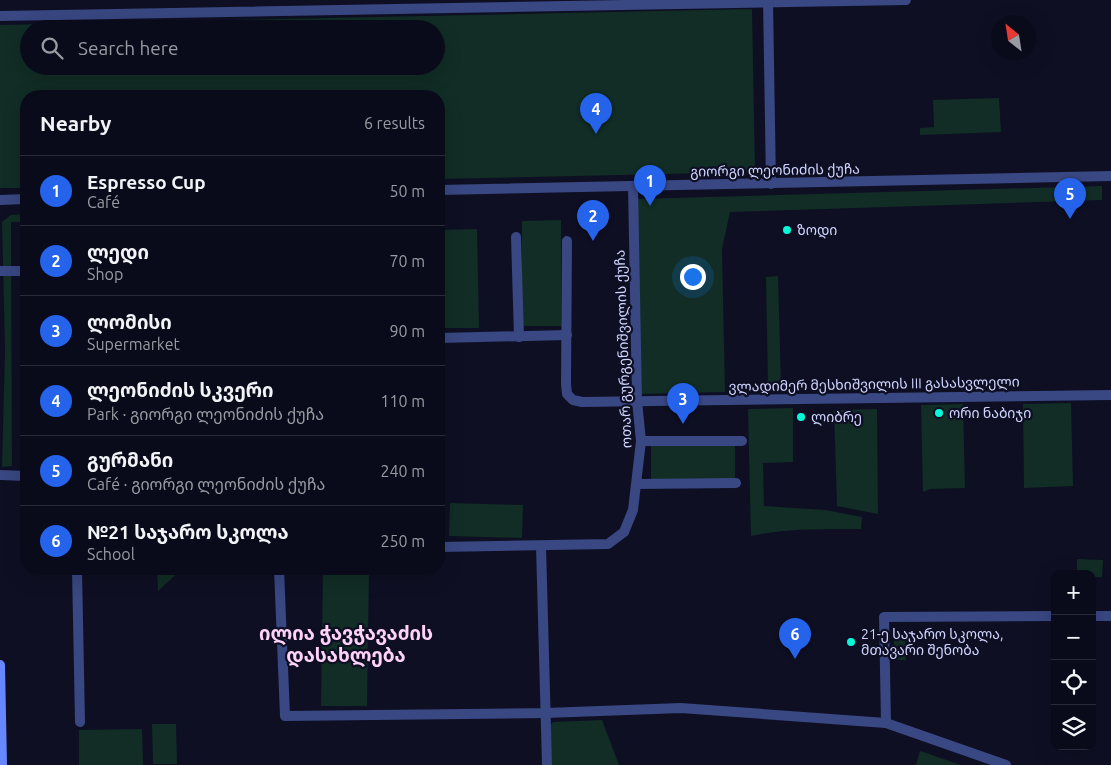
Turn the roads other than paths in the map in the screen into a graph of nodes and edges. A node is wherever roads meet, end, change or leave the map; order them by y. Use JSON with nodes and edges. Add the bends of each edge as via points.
{"nodes":[{"id":1,"x":906,"y":0,"type":"edge"},
{"id":2,"x":768,"y":1,"type":"edge"},
{"id":3,"x":627,"y":2,"type":"edge"},
{"id":4,"x":389,"y":5,"type":"edge"},
{"id":5,"x":0,"y":16,"type":"edge"},
{"id":6,"x":1111,"y":176,"type":"edge"},
{"id":7,"x":772,"y":184,"type":"junction"},
{"id":8,"x":633,"y":186,"type":"junction"},
{"id":9,"x":445,"y":190,"type":"edge"},
{"id":10,"x":20,"y":199,"type":"edge"},
{"id":11,"x":0,"y":200,"type":"edge"},
{"id":12,"x":516,"y":237,"type":"dead end"},
{"id":13,"x":567,"y":241,"type":"dead end"},
{"id":14,"x":0,"y":271,"type":"edge"},
{"id":15,"x":20,"y":271,"type":"edge"},
{"id":16,"x":567,"y":335,"type":"junction"},
{"id":17,"x":519,"y":337,"type":"junction"},
{"id":18,"x":445,"y":338,"type":"edge"},
{"id":19,"x":1111,"y":395,"type":"edge"},
{"id":20,"x":637,"y":401,"type":"junction"},
{"id":21,"x":742,"y":441,"type":"dead end"},
{"id":22,"x":641,"y":442,"type":"junction"},
{"id":23,"x":0,"y":475,"type":"edge"},
{"id":24,"x":20,"y":476,"type":"edge"},
{"id":25,"x":736,"y":483,"type":"dead end"},
{"id":26,"x":637,"y":484,"type":"junction"},
{"id":27,"x":542,"y":546,"type":"junction"},
{"id":28,"x":445,"y":547,"type":"edge"},
{"id":29,"x":77,"y":575,"type":"edge"},
{"id":30,"x":279,"y":575,"type":"edge"},
{"id":31,"x":1051,"y":616,"type":"edge"},
{"id":32,"x":1096,"y":616,"type":"edge"},
{"id":33,"x":1111,"y":616,"type":"edge"},
{"id":34,"x":0,"y":665,"type":"edge"},
{"id":35,"x":546,"y":713,"type":"junction"},
{"id":36,"x":80,"y":722,"type":"dead end"},
{"id":37,"x":886,"y":723,"type":"junction"},
{"id":38,"x":1,"y":739,"type":"edge"},
{"id":39,"x":2,"y":765,"type":"edge"},
{"id":40,"x":547,"y":765,"type":"edge"},
{"id":41,"x":1006,"y":765,"type":"edge"}],
"edges":[{"from":1,"to":2,"type":"street"},
{"from":2,"to":3,"type":"street"},
{"from":2,"to":7,"type":"street"},
{"from":3,"to":4,"type":"street"},
{"from":4,"to":5,"type":"street"},
{"from":6,"to":7,"type":"street","name":"გიორგი ლეონიძის ქუჩა"},
{"from":7,"to":8,"type":"street","name":"გიორგი ლეონიძის ქუჩა"},
{"from":8,"to":9,"type":"street","name":"გიორგი ლეონიძის ქუჩა"},
{"from":8,"to":20,"type":"street","name":"ოთარ გურგენიშვილის ქუჩა"},
{"from":10,"to":11,"type":"street"},
{"from":12,"to":17,"type":"street"},
{"from":13,"to":16,"type":"street"},
{"from":14,"to":15,"type":"street"},
{"from":16,"to":17,"type":"street"},
{"from":16,"to":20,"type":"street","name":"ვლადიმერ მესხიშვილის III გასასვლელი","via":[[567,394],[582,402]]},
{"from":17,"to":18,"type":"street"},
{"from":19,"to":20,"type":"street","name":"ვლადიმერ მესხიშვილის III გასასვლელი"},
{"from":20,"to":22,"type":"street","name":"ოთარ გურგენიშვილის ქუჩა"},
{"from":21,"to":22,"type":"street"},
{"from":22,"to":26,"type":"street","name":"ოთარ გურგენიშვილის ქუჩა"},
{"from":23,"to":24,"type":"street"},
{"from":25,"to":26,"type":"street"},
{"from":26,"to":27,"type":"street","name":"ოთარ გურგენიშვილის ქუჩა","via":[[633,510],[624,532],[608,544]]},
{"from":27,"to":28,"type":"street","name":"ოთარ გურგენიშვილის ქუჩა"},
{"from":27,"to":35,"type":"street"},
{"from":29,"to":36,"type":"street"},
{"from":30,"to":35,"type":"street","via":[[285,716]]},
{"from":31,"to":37,"type":"street","via":[[884,617]]},
{"from":32,"to":33,"type":"street"},
{"from":34,"to":38,"type":"main road"},
{"from":35,"to":37,"type":"street","via":[[681,708]]},
{"from":35,"to":40,"type":"street"},
{"from":37,"to":41,"type":"street"},
{"from":38,"to":39,"type":"main road"}]}
